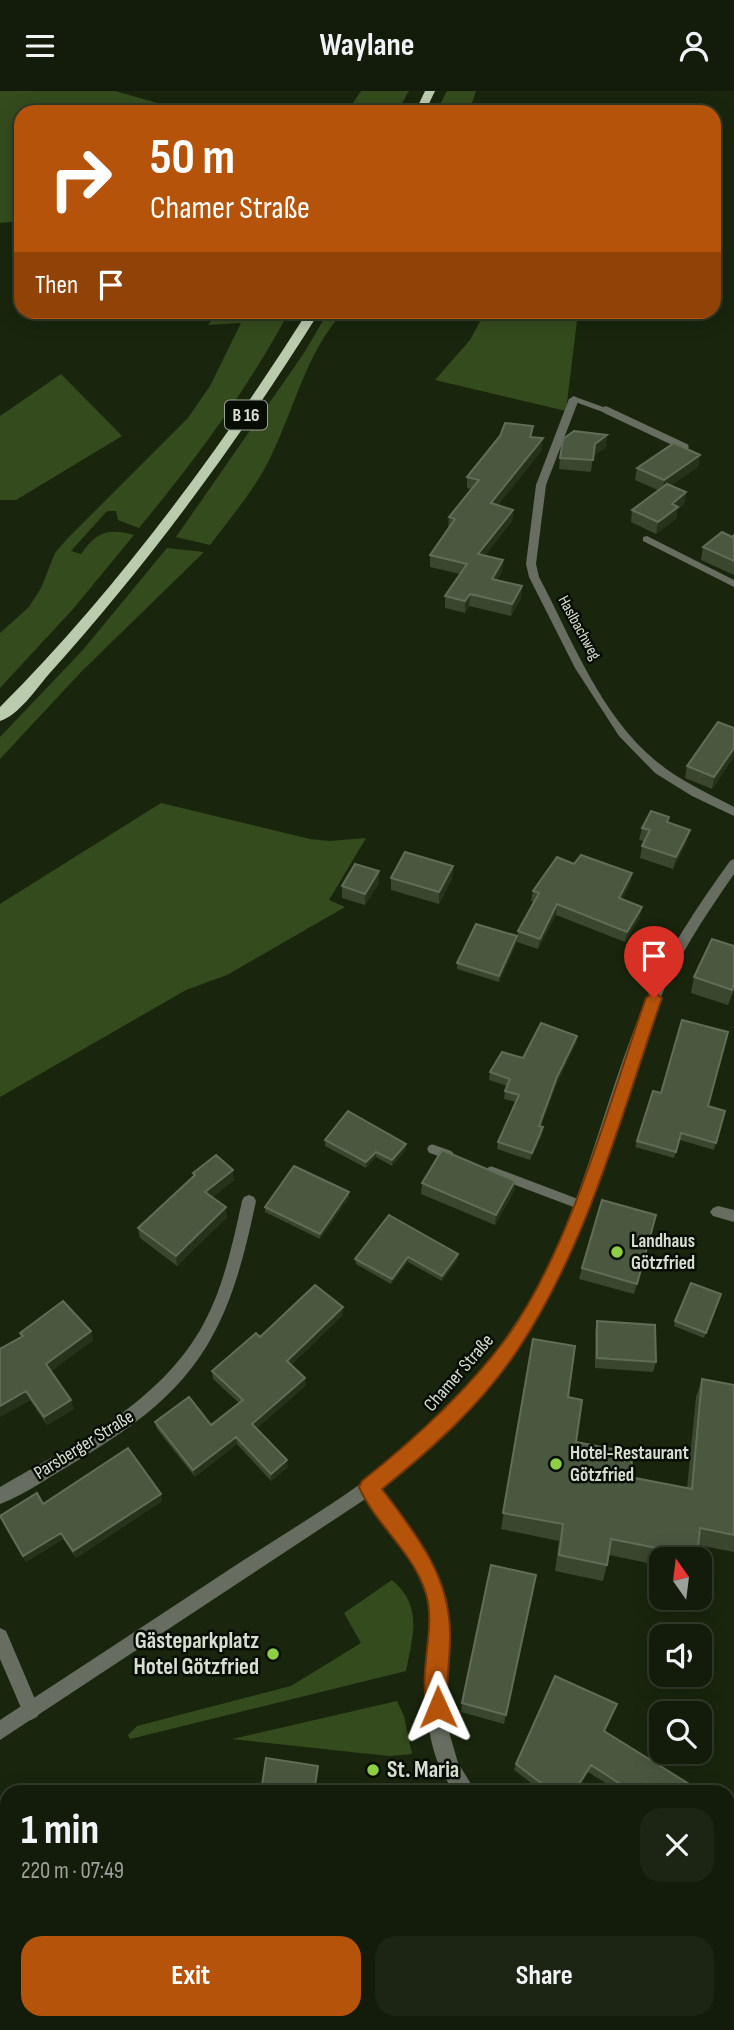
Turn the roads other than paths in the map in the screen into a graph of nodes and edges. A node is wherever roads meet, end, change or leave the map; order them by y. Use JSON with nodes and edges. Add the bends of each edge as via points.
{"nodes":[{"id":1,"x":309,"y":319,"type":"edge"},
{"id":2,"x":574,"y":399,"type":"joint"},
{"id":3,"x":685,"y":447,"type":"edge"},
{"id":4,"x":647,"y":539,"type":"dead end"},
{"id":5,"x":129,"y":568,"type":"joint"},
{"id":6,"x":734,"y":584,"type":"edge"},
{"id":7,"x":0,"y":716,"type":"edge"},
{"id":8,"x":734,"y":812,"type":"edge"},
{"id":9,"x":734,"y":864,"type":"edge"},
{"id":10,"x":432,"y":1149,"type":"dead end"},
{"id":11,"x":457,"y":1158,"type":"edge"},
{"id":12,"x":482,"y":1167,"type":"edge"},
{"id":13,"x":249,"y":1201,"type":"dead end"},
{"id":14,"x":582,"y":1205,"type":"junction"},
{"id":15,"x":718,"y":1212,"type":"dead end"},
{"id":16,"x":734,"y":1216,"type":"edge"},
{"id":17,"x":369,"y":1487,"type":"junction"},
{"id":18,"x":0,"y":1496,"type":"edge"},
{"id":19,"x":0,"y":1637,"type":"edge"},
{"id":20,"x":31,"y":1711,"type":"junction"},
{"id":21,"x":0,"y":1731,"type":"edge"},
{"id":22,"x":460,"y":1785,"type":"edge"}],
"edges":[{"from":1,"to":5,"type":"highway","number":"B 16","via":[[261,394]]},
{"from":2,"to":3,"type":"lane"},
{"from":2,"to":8,"type":"street","name":"Haslbachweg","via":[[541,485],[531,564],[534,576],[624,735],[663,772]]},
{"from":4,"to":6,"type":"street"},
{"from":5,"to":7,"type":"highway","number":"B 16"},
{"from":9,"to":14,"type":"street","name":"Chamer Straße","via":[[700,912],[650,1005]]},
{"from":10,"to":11,"type":"lane"},
{"from":12,"to":14,"type":"lane"},
{"from":13,"to":18,"type":"street","name":"Parsberger Straße","via":[[228,1286],[209,1330],[179,1371],[146,1405],[105,1435]]},
{"from":14,"to":17,"type":"street","name":"Chamer Straße","via":[[557,1266],[512,1344],[425,1443]]},
{"from":15,"to":16,"type":"street"},
{"from":17,"to":20,"type":"street","name":"Chamer Straße"},
{"from":17,"to":22,"type":"street","via":[[409,1540],[433,1582],[440,1634],[439,1728]]},
{"from":19,"to":20,"type":"street"},
{"from":20,"to":21,"type":"street","name":"Chamer Straße"}]}
